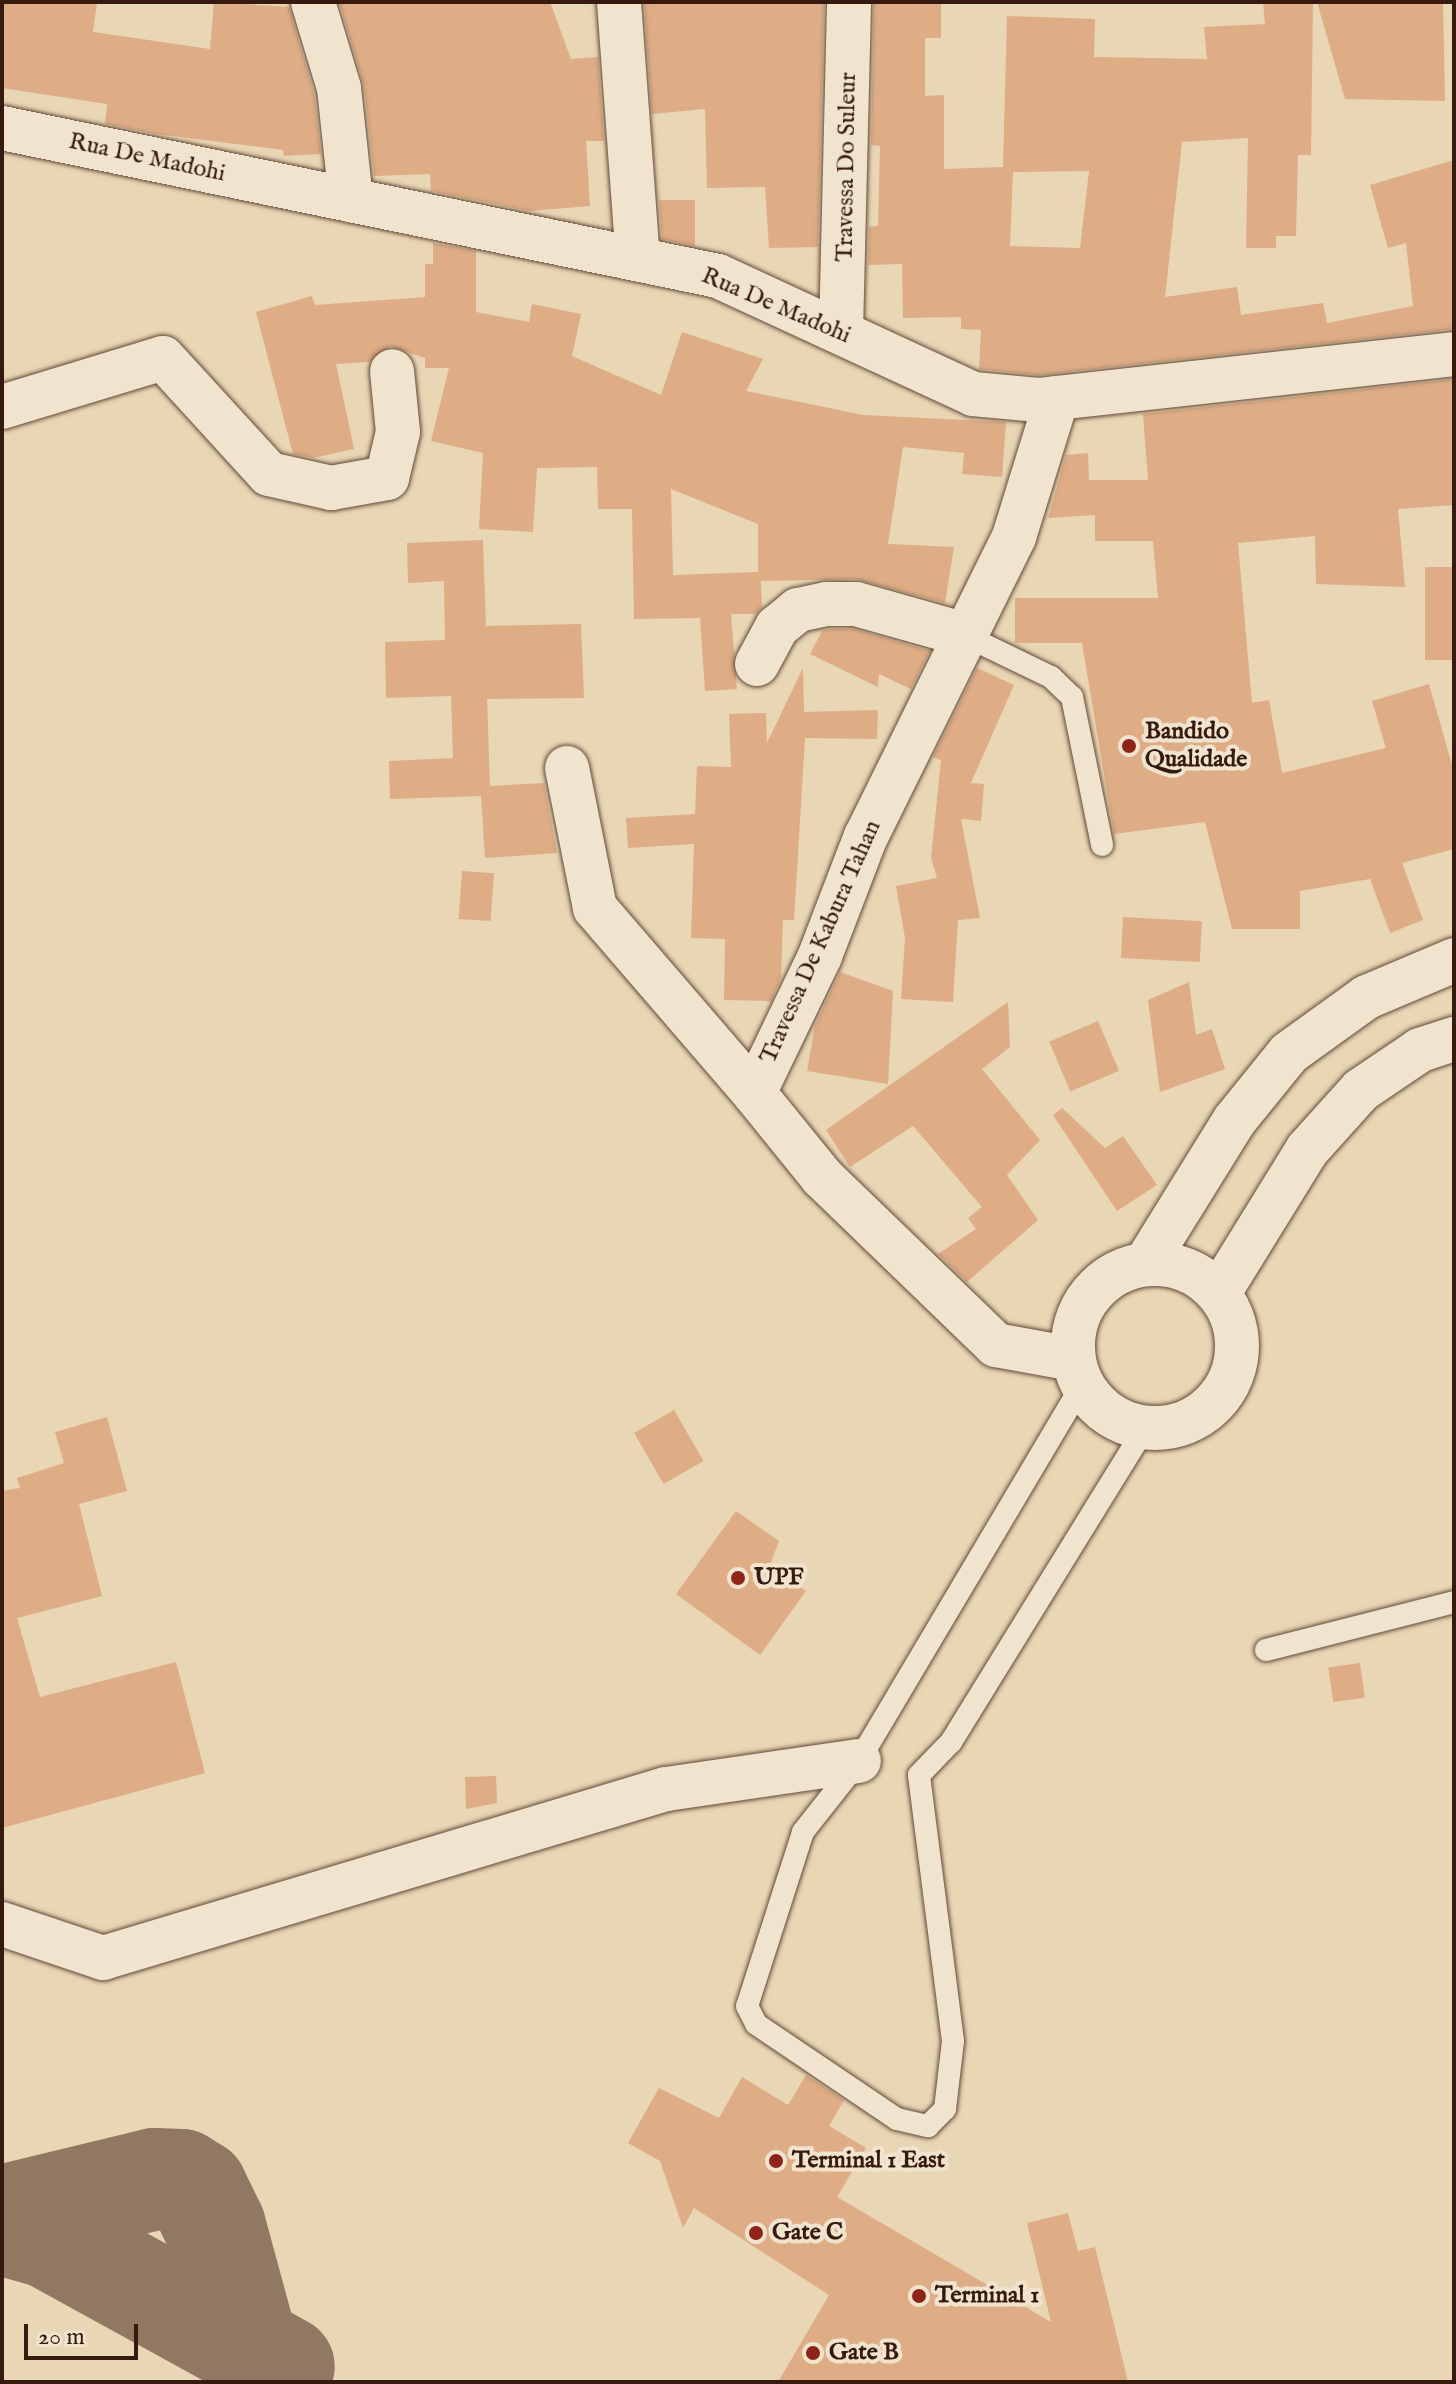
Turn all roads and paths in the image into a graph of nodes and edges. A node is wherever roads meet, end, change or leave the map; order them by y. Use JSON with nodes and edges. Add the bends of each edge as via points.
{"nodes":[{"id":1,"x":313,"y":2,"type":"edge"},
{"id":2,"x":619,"y":2,"type":"edge"},
{"id":3,"x":849,"y":2,"type":"edge"},
{"id":4,"x":2,"y":128,"type":"edge"},
{"id":5,"x":351,"y":200,"type":"junction"},
{"id":6,"x":638,"y":259,"type":"junction"},
{"id":7,"x":841,"y":332,"type":"junction"},
{"id":8,"x":1454,"y":354,"type":"edge"},
{"id":9,"x":392,"y":371,"type":"dead end"},
{"id":10,"x":1057,"y":398,"type":"junction"},
{"id":11,"x":2,"y":407,"type":"edge"},
{"id":12,"x":962,"y":634,"type":"junction"},
{"id":13,"x":757,"y":664,"type":"dead end"},
{"id":14,"x":567,"y":768,"type":"dead end"},
{"id":15,"x":1102,"y":845,"type":"dead end"},
{"id":16,"x":1454,"y":960,"type":"edge"},
{"id":17,"x":1454,"y":1039,"type":"edge"},
{"id":18,"x":754,"y":1093,"type":"junction"},
{"id":19,"x":1146,"y":1263,"type":"junction"},
{"id":20,"x":1220,"y":1291,"type":"junction"},
{"id":21,"x":1077,"y":1372,"type":"junction"},
{"id":22,"x":1144,"y":1429,"type":"junction"},
{"id":23,"x":1454,"y":1602,"type":"edge"},
{"id":24,"x":1266,"y":1650,"type":"dead end"},
{"id":25,"x":859,"y":1761,"type":"junction"},
{"id":26,"x":2,"y":1924,"type":"edge"}],
"edges":[{"from":1,"to":5,"type":"street","via":[[339,88]]},
{"from":2,"to":6,"type":"street"},
{"from":3,"to":7,"type":"street","name":"Travessa Do Suleur"},
{"from":4,"to":5,"type":"street","name":"Rua De Madohi"},
{"from":5,"to":6,"type":"street","name":"Rua De Madohi"},
{"from":6,"to":7,"type":"street","name":"Rua De Madohi","via":[[718,276]]},
{"from":7,"to":10,"type":"street","name":"Rua De Madohi","via":[[973,394]]},
{"from":8,"to":10,"type":"street","name":"Rua De Madohi"},
{"from":9,"to":11,"type":"street","via":[[398,432],[387,478],[331,488],[269,474],[163,358]]},
{"from":10,"to":12,"type":"street","name":"Travessa De Kabura Tahan","via":[[1014,537]]},
{"from":12,"to":13,"type":"street","via":[[856,604],[826,604],[798,610],[777,627]]},
{"from":12,"to":15,"type":"lane","via":[[1051,677],[1072,697]]},
{"from":12,"to":18,"type":"street","name":"Travessa De Kabura Tahan"},
{"from":14,"to":18,"type":"street","via":[[595,908]]},
{"from":16,"to":19,"type":"street","via":[[1367,997],[1289,1053],[1234,1121]]},
{"from":17,"to":20,"type":"street","via":[[1420,1050],[1352,1100],[1307,1150]]},
{"from":18,"to":21,"type":"street","name":"Travessa De Kabura Tahan","via":[[822,1177],[996,1345]]},
{"from":19,"to":20,"type":"street","via":[[1175,1265]]},
{"from":19,"to":21,"type":"street","via":[[1121,1271],[1090,1296],[1074,1332]]},
{"from":20,"to":22,"type":"street","via":[[1234,1322],[1237,1358],[1227,1389],[1205,1413],[1176,1427]]},
{"from":21,"to":22,"type":"street","via":[[1097,1406]]},
{"from":21,"to":25,"type":"lane"},
{"from":22,"to":25,"type":"lane","via":[[951,1742],[919,1775],[953,2041],[945,2109],[928,2126],[897,2119],[756,2024],[747,2006],[803,1832]]},
{"from":23,"to":24,"type":"lane"},
{"from":25,"to":26,"type":"street","via":[[666,1789],[103,1958]]}]}
